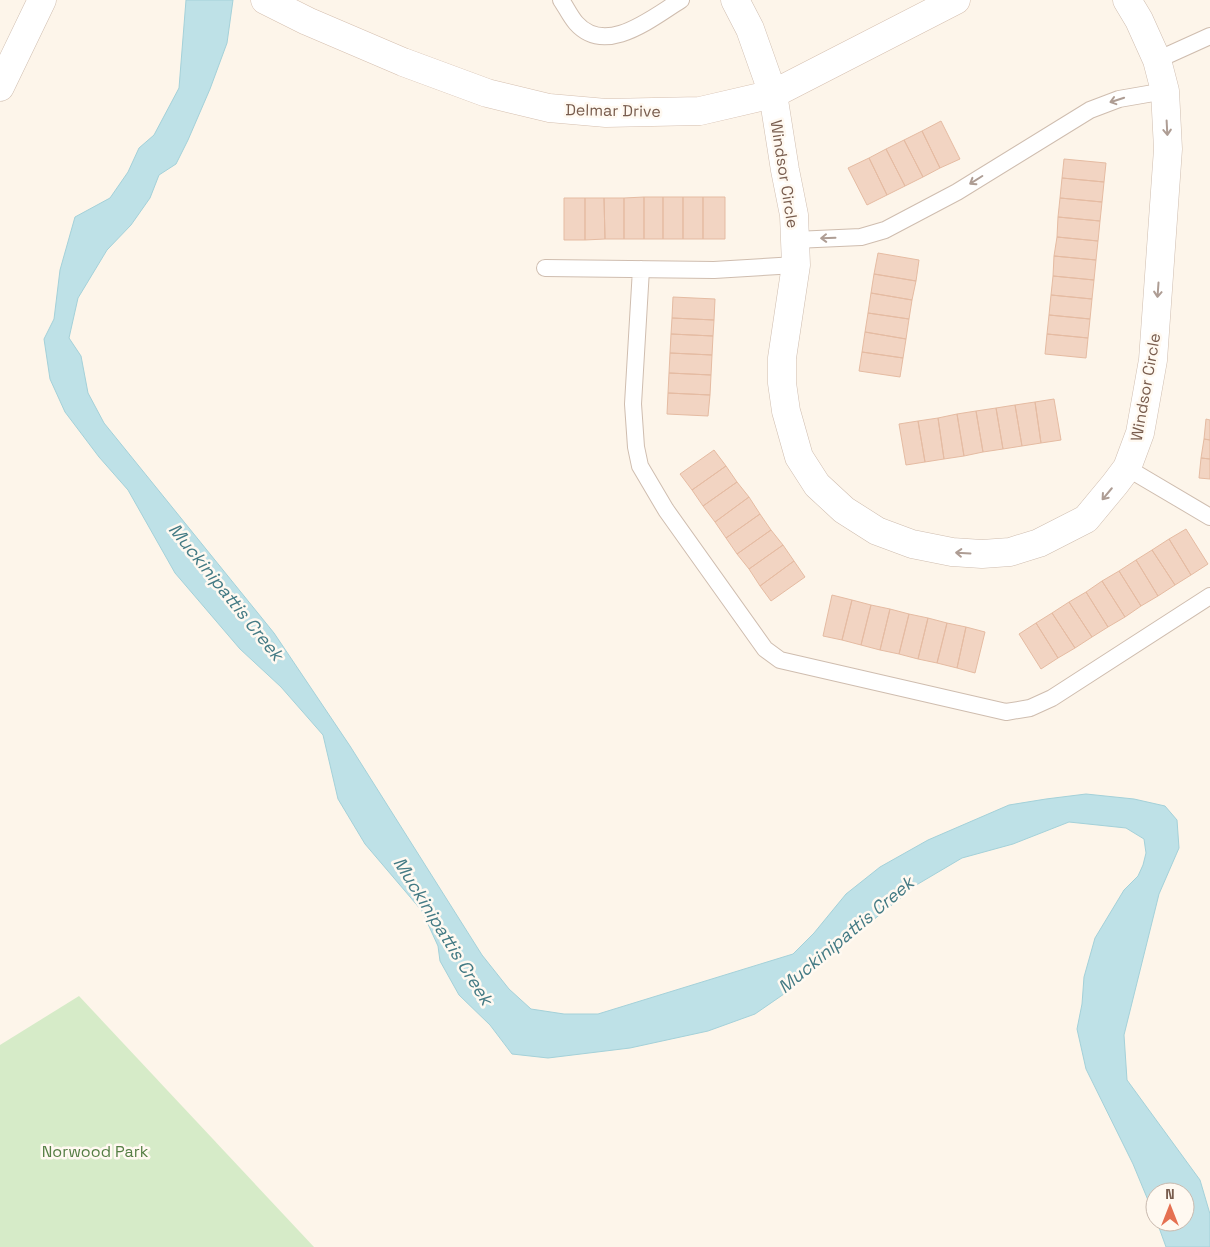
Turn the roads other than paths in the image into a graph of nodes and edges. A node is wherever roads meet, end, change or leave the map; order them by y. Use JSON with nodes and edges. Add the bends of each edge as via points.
{"nodes":[{"id":1,"x":42,"y":0,"type":"edge"},
{"id":2,"x":265,"y":0,"type":"edge"},
{"id":3,"x":561,"y":0,"type":"edge"},
{"id":4,"x":681,"y":0,"type":"edge"},
{"id":5,"x":735,"y":0,"type":"edge"},
{"id":6,"x":956,"y":0,"type":"edge"},
{"id":7,"x":1127,"y":0,"type":"edge"},
{"id":8,"x":1210,"y":36,"type":"edge"},
{"id":9,"x":1156,"y":60,"type":"junction"},
{"id":10,"x":0,"y":87,"type":"edge"},
{"id":11,"x":1165,"y":91,"type":"junction"},
{"id":12,"x":773,"y":94,"type":"junction"},
{"id":13,"x":796,"y":252,"type":"junction"},
{"id":14,"x":545,"y":268,"type":"dead end"},
{"id":15,"x":641,"y":270,"type":"junction"},
{"id":16,"x":1127,"y":468,"type":"junction"},
{"id":17,"x":1210,"y":517,"type":"edge"},
{"id":18,"x":1210,"y":596,"type":"edge"}],
"edges":[{"from":1,"to":10,"type":"street"},
{"from":2,"to":12,"type":"street","name":"Delmar Drive","via":[[403,62],[487,93],[549,108],[606,113],[700,111]]},
{"from":3,"to":4,"type":"lane","via":[[576,23],[585,30],[610,37],[626,34]]},
{"from":5,"to":12,"type":"street","name":"Windsor Circle","via":[[750,29]]},
{"from":6,"to":12,"type":"street","name":"Delmar Drive"},
{"from":7,"to":9,"type":"street","name":"Windsor Circle"},
{"from":8,"to":9,"type":"lane"},
{"from":9,"to":11,"type":"street","name":"Windsor Circle"},
{"from":11,"to":13,"type":"lane","one_way":true,"via":[[1119,99],[1090,110],[957,192],[885,230]]},
{"from":11,"to":16,"type":"street","name":"Windsor Circle","one_way":true,"via":[[1168,149],[1153,360],[1140,433]]},
{"from":12,"to":13,"type":"street","name":"Windsor Circle","via":[[794,215]]},
{"from":13,"to":15,"type":"lane","via":[[714,270]]},
{"from":16,"to":13,"type":"street","name":"Windsor Circle","one_way":true,"via":[[1086,519],[1010,552],[952,552],[912,544],[878,531],[844,510],[817,485],[799,457],[786,411],[782,358]]},
{"from":14,"to":15,"type":"lane"},
{"from":15,"to":18,"type":"lane","via":[[634,404],[640,466],[666,510],[766,649],[780,660],[1006,712],[1030,708],[1052,698]]},
{"from":16,"to":17,"type":"lane"}]}
